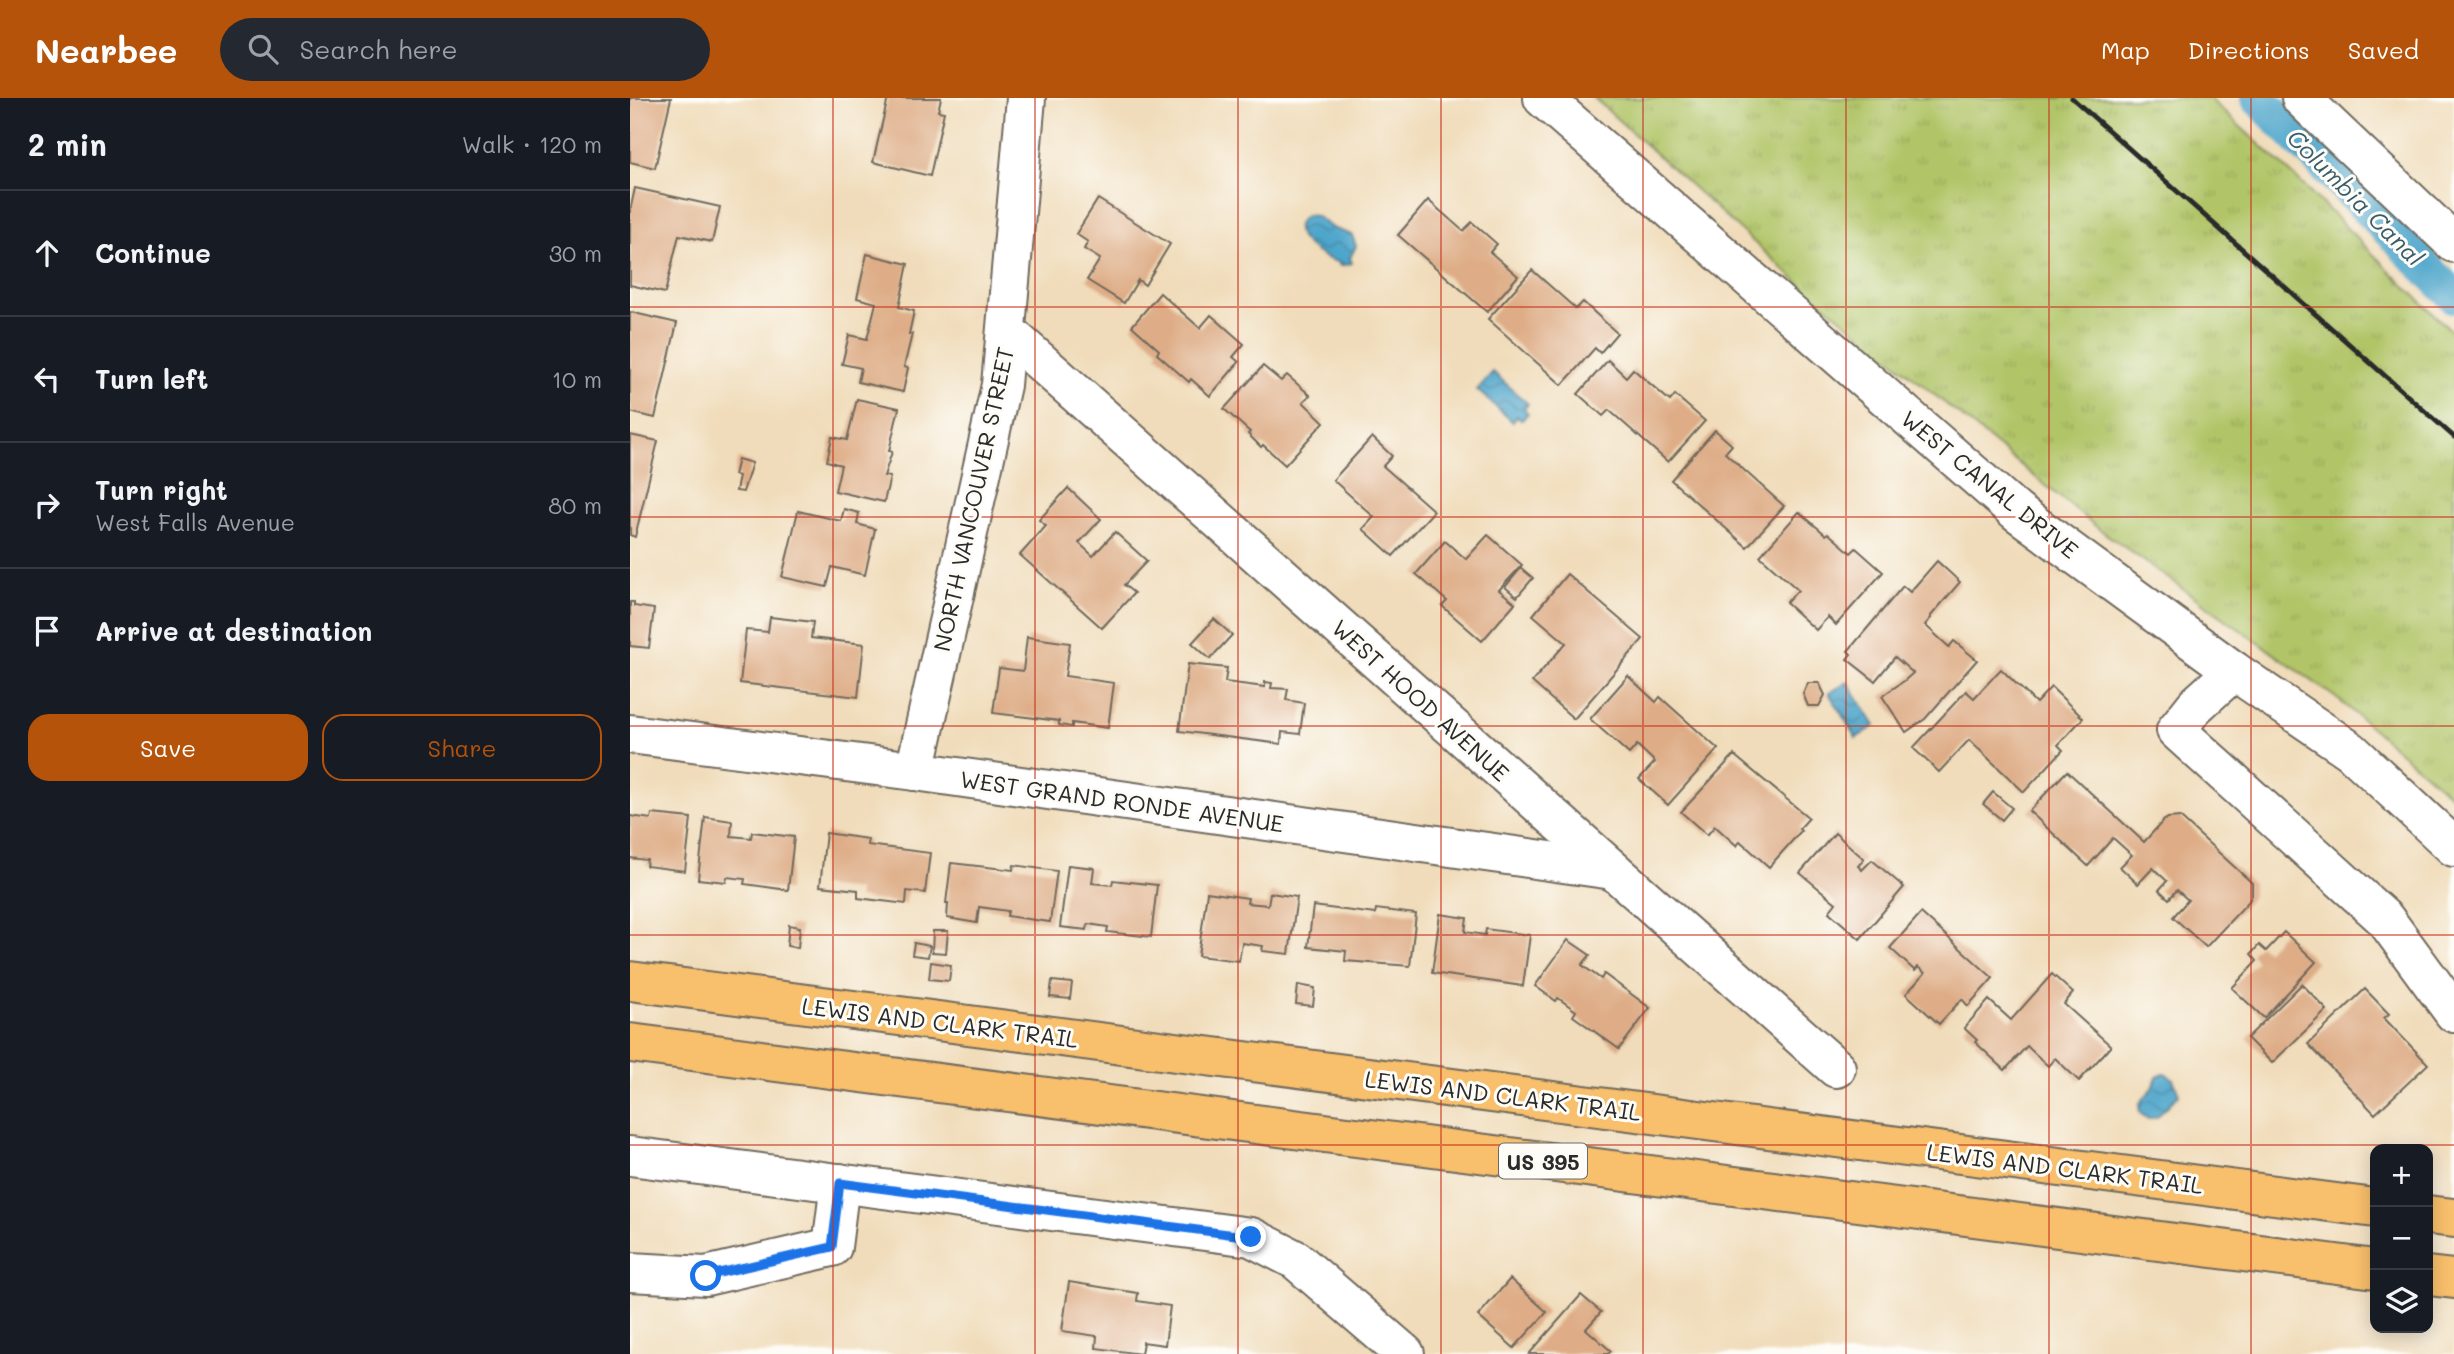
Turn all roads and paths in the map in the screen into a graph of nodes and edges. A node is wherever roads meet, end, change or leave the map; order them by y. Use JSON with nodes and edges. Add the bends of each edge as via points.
{"nodes":[{"id":1,"x":1026,"y":98,"type":"edge"},
{"id":2,"x":1543,"y":98,"type":"edge"},
{"id":3,"x":2301,"y":98,"type":"edge"},
{"id":4,"x":2454,"y":243,"type":"edge"},
{"id":5,"x":1007,"y":332,"type":"junction"},
{"id":6,"x":2234,"y":671,"type":"junction"},
{"id":7,"x":630,"y":734,"type":"edge"},
{"id":8,"x":915,"y":771,"type":"junction"},
{"id":9,"x":2454,"y":847,"type":"edge"},
{"id":10,"x":1613,"y":870,"type":"junction"},
{"id":11,"x":630,"y":981,"type":"edge"},
{"id":12,"x":2454,"y":1013,"type":"edge"},
{"id":13,"x":630,"y":1043,"type":"edge"},
{"id":14,"x":1836,"y":1068,"type":"dead end"},
{"id":15,"x":630,"y":1156,"type":"edge"},
{"id":16,"x":840,"y":1183,"type":"junction"},
{"id":17,"x":2370,"y":1207,"type":"edge"},
{"id":18,"x":2433,"y":1216,"type":"edge"},
{"id":19,"x":2454,"y":1218,"type":"edge"},
{"id":20,"x":2370,"y":1268,"type":"edge"},
{"id":21,"x":630,"y":1272,"type":"edge"},
{"id":22,"x":2433,"y":1277,"type":"edge"},
{"id":23,"x":2454,"y":1279,"type":"edge"},
{"id":24,"x":1405,"y":1354,"type":"edge"}],
"edges":[{"from":1,"to":5,"type":"street","name":"NORTH VANCOUVER STREET"},
{"from":2,"to":6,"type":"street","name":"WEST CANAL DRIVE","via":[[2017,512]]},
{"from":3,"to":4,"type":"street"},
{"from":5,"to":8,"type":"street","name":"NORTH VANCOUVER STREET","via":[[1001,385]]},
{"from":5,"to":10,"type":"street","name":"WEST HOOD AVENUE"},
{"from":6,"to":9,"type":"street","name":"WEST CANAL DRIVE","via":[[2351,751]]},
{"from":6,"to":12,"type":"street","via":[[2176,730],[2385,919]]},
{"from":7,"to":8,"type":"street","name":"WEST GRAND RONDE AVENUE"},
{"from":8,"to":10,"type":"street","name":"WEST GRAND RONDE AVENUE"},
{"from":10,"to":14,"type":"street","name":"WEST HOOD AVENUE"},
{"from":11,"to":17,"type":"highway","name":"LEWIS AND CLARK TRAIL"},
{"from":13,"to":20,"type":"highway","number":"US 395"},
{"from":15,"to":16,"type":"street"},
{"from":16,"to":21,"type":"street","via":[[832,1247],[706,1276]]},
{"from":16,"to":24,"type":"street","via":[[1251,1237],[1296,1259]]},
{"from":18,"to":19,"type":"highway"},
{"from":22,"to":23,"type":"highway"}]}
